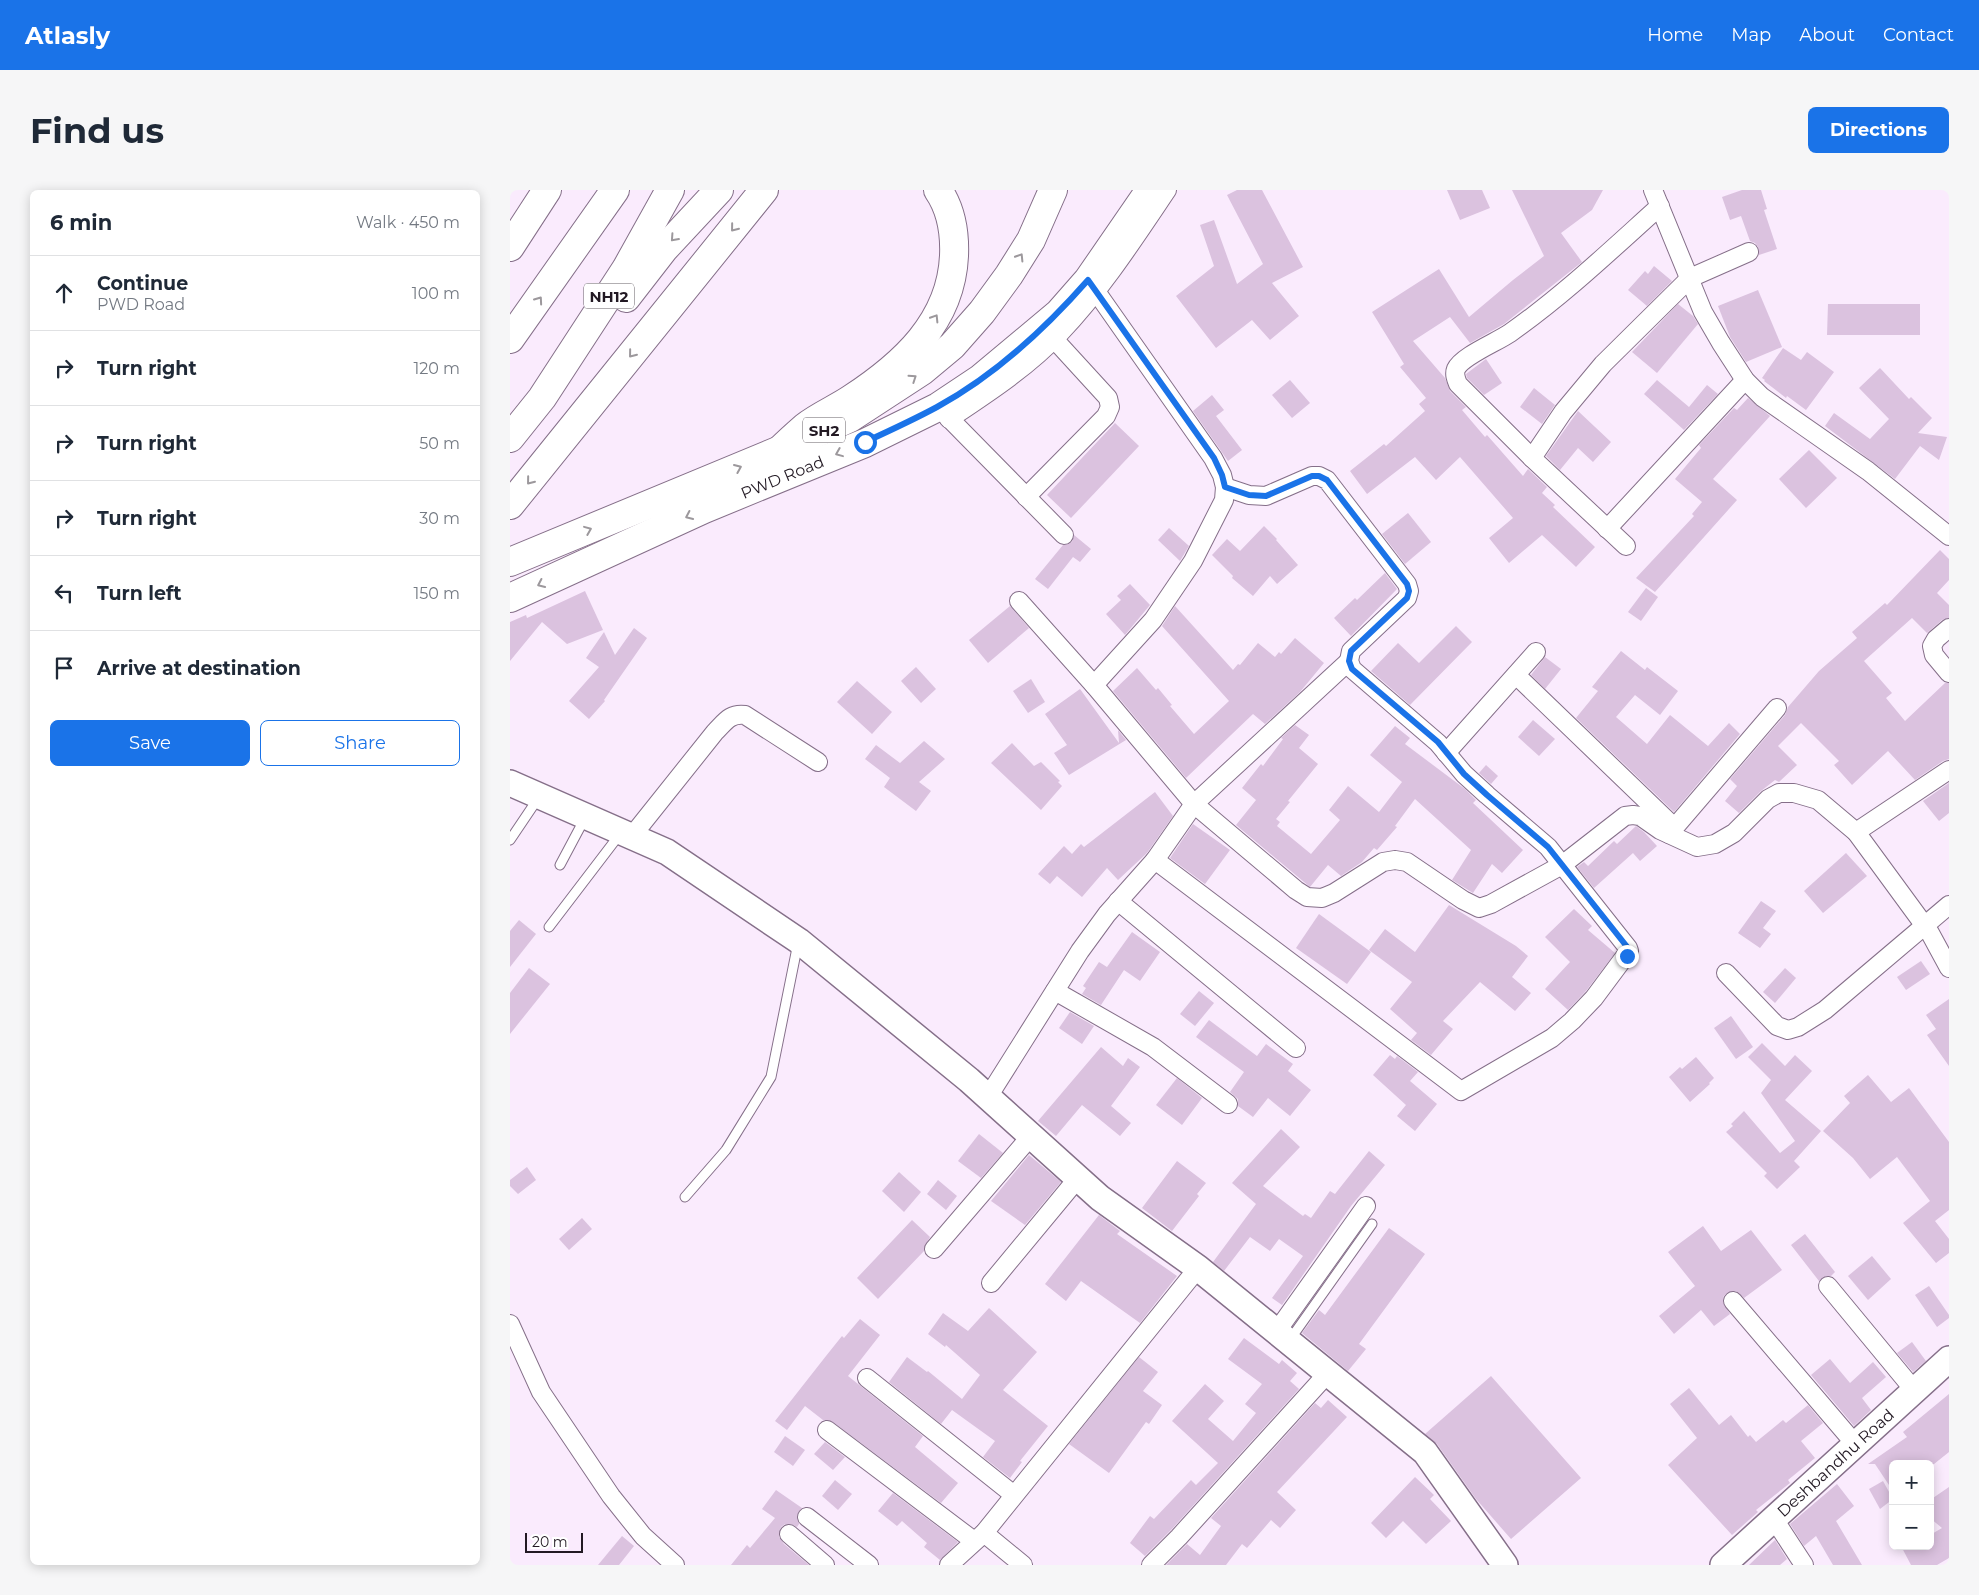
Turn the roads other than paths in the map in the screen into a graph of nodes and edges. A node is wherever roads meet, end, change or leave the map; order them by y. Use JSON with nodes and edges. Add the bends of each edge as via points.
{"nodes":[{"id":1,"x":528,"y":190,"type":"edge"},
{"id":2,"x":547,"y":190,"type":"edge"},
{"id":3,"x":615,"y":190,"type":"edge"},
{"id":4,"x":670,"y":190,"type":"edge"},
{"id":5,"x":719,"y":190,"type":"edge"},
{"id":6,"x":764,"y":190,"type":"edge"},
{"id":7,"x":938,"y":190,"type":"edge"},
{"id":8,"x":1053,"y":190,"type":"edge"},
{"id":9,"x":1150,"y":190,"type":"edge"},
{"id":10,"x":1167,"y":190,"type":"edge"},
{"id":11,"x":1656,"y":198,"type":"edge"},
{"id":12,"x":510,"y":226,"type":"edge"},
{"id":13,"x":510,"y":247,"type":"edge"},
{"id":14,"x":1748,"y":252,"type":"dead end"},
{"id":15,"x":1690,"y":278,"type":"junction"},
{"id":16,"x":1092,"y":286,"type":"junction"},
{"id":17,"x":510,"y":339,"type":"edge"},
{"id":18,"x":1054,"y":339,"type":"junction"},
{"id":19,"x":1745,"y":380,"type":"junction"},
{"id":20,"x":542,"y":398,"type":"junction"},
{"id":21,"x":943,"y":413,"type":"junction"},
{"id":22,"x":510,"y":438,"type":"edge"},
{"id":23,"x":780,"y":450,"type":"junction"},
{"id":24,"x":1532,"y":458,"type":"junction"},
{"id":25,"x":1225,"y":487,"type":"junction"},
{"id":26,"x":1026,"y":497,"type":"junction"},
{"id":27,"x":510,"y":505,"type":"edge"},
{"id":28,"x":1608,"y":528,"type":"junction"},
{"id":29,"x":1064,"y":535,"type":"dead end"},
{"id":30,"x":1949,"y":536,"type":"edge"},
{"id":31,"x":1626,"y":546,"type":"dead end"},
{"id":32,"x":510,"y":562,"type":"edge"},
{"id":33,"x":510,"y":598,"type":"edge"},
{"id":34,"x":1019,"y":600,"type":"dead end"},
{"id":35,"x":1949,"y":628,"type":"edge"},
{"id":36,"x":1536,"y":652,"type":"dead end"},
{"id":37,"x":1349,"y":661,"type":"junction"},
{"id":38,"x":1949,"y":673,"type":"edge"},
{"id":39,"x":1516,"y":675,"type":"junction"},
{"id":40,"x":1094,"y":684,"type":"junction"},
{"id":41,"x":1776,"y":708,"type":"dead end"},
{"id":42,"x":1446,"y":753,"type":"junction"},
{"id":43,"x":818,"y":762,"type":"dead end"},
{"id":44,"x":1949,"y":770,"type":"edge"},
{"id":45,"x":510,"y":783,"type":"edge"},
{"id":46,"x":540,"y":795,"type":"junction"},
{"id":47,"x":1194,"y":804,"type":"junction"},
{"id":48,"x":587,"y":816,"type":"junction"},
{"id":49,"x":1671,"y":830,"type":"junction"},
{"id":50,"x":1856,"y":832,"type":"junction"},
{"id":51,"x":627,"y":834,"type":"junction"},
{"id":52,"x":510,"y":840,"type":"edge"},
{"id":53,"x":1154,"y":860,"type":"junction"},
{"id":54,"x":560,"y":865,"type":"dead end"},
{"id":55,"x":1562,"y":865,"type":"junction"},
{"id":56,"x":1118,"y":901,"type":"junction"},
{"id":57,"x":1949,"y":905,"type":"edge"},
{"id":58,"x":1924,"y":925,"type":"junction"},
{"id":59,"x":549,"y":927,"type":"dead end"},
{"id":60,"x":799,"y":941,"type":"junction"},
{"id":61,"x":1949,"y":968,"type":"edge"},
{"id":62,"x":1726,"y":973,"type":"dead end"},
{"id":63,"x":1054,"y":991,"type":"junction"},
{"id":64,"x":1296,"y":1048,"type":"dead end"},
{"id":65,"x":988,"y":1097,"type":"junction"},
{"id":66,"x":1228,"y":1104,"type":"dead end"},
{"id":67,"x":1031,"y":1136,"type":"junction"},
{"id":68,"x":1078,"y":1178,"type":"junction"},
{"id":69,"x":685,"y":1196,"type":"dead end"},
{"id":70,"x":1366,"y":1206,"type":"dead end"},
{"id":71,"x":1372,"y":1224,"type":"dead end"},
{"id":72,"x":934,"y":1249,"type":"dead end"},
{"id":73,"x":1198,"y":1268,"type":"junction"},
{"id":74,"x":991,"y":1283,"type":"dead end"},
{"id":75,"x":1828,"y":1286,"type":"dead end"},
{"id":76,"x":1733,"y":1301,"type":"dead end"},
{"id":77,"x":510,"y":1324,"type":"edge"},
{"id":78,"x":1283,"y":1336,"type":"junction"},
{"id":79,"x":1949,"y":1359,"type":"edge"},
{"id":80,"x":1328,"y":1373,"type":"junction"},
{"id":81,"x":867,"y":1378,"type":"dead end"},
{"id":82,"x":1914,"y":1390,"type":"junction"},
{"id":83,"x":827,"y":1430,"type":"dead end"},
{"id":84,"x":1856,"y":1445,"type":"junction"},
{"id":85,"x":1014,"y":1495,"type":"junction"},
{"id":86,"x":807,"y":1517,"type":"dead end"},
{"id":87,"x":1774,"y":1519,"type":"junction"},
{"id":88,"x":789,"y":1534,"type":"dead end"},
{"id":89,"x":979,"y":1537,"type":"junction"},
{"id":90,"x":675,"y":1565,"type":"edge"},
{"id":91,"x":825,"y":1565,"type":"edge"},
{"id":92,"x":869,"y":1565,"type":"edge"},
{"id":93,"x":949,"y":1565,"type":"edge"},
{"id":94,"x":1023,"y":1565,"type":"edge"},
{"id":95,"x":1150,"y":1565,"type":"edge"},
{"id":96,"x":1505,"y":1565,"type":"edge"},
{"id":97,"x":1723,"y":1565,"type":"edge"},
{"id":98,"x":1804,"y":1565,"type":"edge"}],
"edges":[{"from":1,"to":12,"type":"main road"},
{"from":2,"to":13,"type":"main road"},
{"from":17,"to":3,"type":"main road","one_way":true},
{"from":4,"to":20,"type":"main road","number":"NH12","via":[[626,269]]},
{"from":5,"to":20,"type":"main road","one_way":true,"via":[[664,249],[588,346]]},
{"from":6,"to":27,"type":"main road","one_way":true},
{"from":23,"to":7,"type":"main road","one_way":true,"via":[[806,426],[889,372],[917,345],[940,311],[953,271],[954,232]]},
{"from":23,"to":8,"type":"main road","name":"PWD Road","number":"SH2","one_way":true,"via":[[850,418],[922,371],[952,346],[1009,275],[1031,240]]},
{"from":9,"to":16,"type":"main road","name":"PWD Road","number":"SH2"},
{"from":10,"to":16,"type":"street"},
{"from":11,"to":15,"type":"street"},
{"from":11,"to":24,"type":"street","via":[[1562,294],[1456,368],[1458,384]]},
{"from":14,"to":15,"type":"street"},
{"from":15,"to":19,"type":"street","via":[[1703,312]]},
{"from":15,"to":24,"type":"street","via":[[1604,364],[1563,412]]},
{"from":16,"to":18,"type":"street"},
{"from":16,"to":21,"type":"main road","name":"PWD Road","number":"SH2"},
{"from":16,"to":25,"type":"street","via":[[1214,458]]},
{"from":18,"to":21,"type":"street","via":[[1002,384]]},
{"from":18,"to":26,"type":"street","via":[[1108,398],[1110,407],[1106,416]]},
{"from":19,"to":28,"type":"street"},
{"from":19,"to":30,"type":"street","via":[[1762,397],[1868,471]]},
{"from":20,"to":22,"type":"main road","number":"NH12"},
{"from":21,"to":26,"type":"street"},
{"from":21,"to":33,"type":"main road","name":"PWD Road","number":"SH2","one_way":true,"via":[[704,509]]},
{"from":32,"to":23,"type":"main road","name":"PWD Road","number":"SH2","one_way":true},
{"from":24,"to":28,"type":"street"},
{"from":25,"to":37,"type":"street","via":[[1249,495],[1266,496],[1312,476],[1327,480],[1407,584],[1407,598],[1351,651]]},
{"from":25,"to":40,"type":"street","via":[[1224,500],[1174,592],[1153,620]]},
{"from":26,"to":29,"type":"street"},
{"from":28,"to":31,"type":"street"},
{"from":34,"to":40,"type":"street"},
{"from":35,"to":38,"type":"street","via":[[1932,646],[1934,655]]},
{"from":36,"to":39,"type":"street"},
{"from":37,"to":42,"type":"street","via":[[1352,669],[1438,742]]},
{"from":37,"to":47,"type":"street"},
{"from":39,"to":42,"type":"street"},
{"from":39,"to":49,"type":"street"},
{"from":40,"to":47,"type":"street"},
{"from":41,"to":49,"type":"street"},
{"from":42,"to":55,"type":"street","via":[[1464,774],[1548,847]]},
{"from":43,"to":51,"type":"street","via":[[745,715],[737,714],[715,732]]},
{"from":44,"to":50,"type":"street"},
{"from":45,"to":46,"type":"street"},
{"from":46,"to":48,"type":"street"},
{"from":46,"to":52,"type":"lane"},
{"from":47,"to":53,"type":"street"},
{"from":47,"to":55,"type":"street","via":[[1307,897],[1322,898],[1334,893],[1383,862],[1394,860],[1407,862],[1479,908]]},
{"from":48,"to":51,"type":"street"},
{"from":48,"to":54,"type":"lane"},
{"from":49,"to":50,"type":"street","via":[[1697,847],[1715,844],[1734,833],[1768,799],[1779,793],[1794,793],[1818,800]]},
{"from":49,"to":55,"type":"street","via":[[1660,830],[1640,816],[1625,816]]},
{"from":50,"to":58,"type":"street"},
{"from":51,"to":59,"type":"lane"},
{"from":51,"to":60,"type":"street","via":[[667,852]]},
{"from":53,"to":55,"type":"street","via":[[1461,1091],[1552,1038],[1594,998],[1629,952]]},
{"from":53,"to":56,"type":"street"},
{"from":56,"to":63,"type":"street"},
{"from":56,"to":64,"type":"street"},
{"from":57,"to":58,"type":"street"},
{"from":58,"to":61,"type":"street"},
{"from":58,"to":62,"type":"street","via":[[1825,1010],[1788,1030],[1777,1026]]},
{"from":60,"to":65,"type":"street"},
{"from":60,"to":69,"type":"lane","via":[[771,1076],[726,1150]]},
{"from":63,"to":65,"type":"street"},
{"from":63,"to":66,"type":"street","via":[[1153,1047]]},
{"from":65,"to":67,"type":"street"},
{"from":67,"to":68,"type":"street"},
{"from":67,"to":72,"type":"street"},
{"from":68,"to":73,"type":"street","via":[[1100,1198]]},
{"from":68,"to":74,"type":"street"},
{"from":70,"to":78,"type":"street"},
{"from":71,"to":78,"type":"lane"},
{"from":73,"to":78,"type":"street"},
{"from":73,"to":85,"type":"street"},
{"from":75,"to":82,"type":"street"},
{"from":76,"to":84,"type":"street"},
{"from":77,"to":90,"type":"street","via":[[541,1392],[580,1452],[643,1536]]},
{"from":78,"to":80,"type":"street"},
{"from":79,"to":82,"type":"street","name":"Deshbandhu Road"},
{"from":80,"to":95,"type":"street"},
{"from":80,"to":96,"type":"street","via":[[1425,1452]]},
{"from":81,"to":85,"type":"street"},
{"from":82,"to":84,"type":"street","name":"Deshbandhu Road"},
{"from":83,"to":89,"type":"street"},
{"from":84,"to":87,"type":"street","name":"Deshbandhu Road"},
{"from":85,"to":89,"type":"street"},
{"from":86,"to":92,"type":"street"},
{"from":87,"to":97,"type":"street","name":"Deshbandhu Road"},
{"from":87,"to":98,"type":"street"},
{"from":88,"to":91,"type":"street"},
{"from":89,"to":93,"type":"street"},
{"from":89,"to":94,"type":"street"}]}
